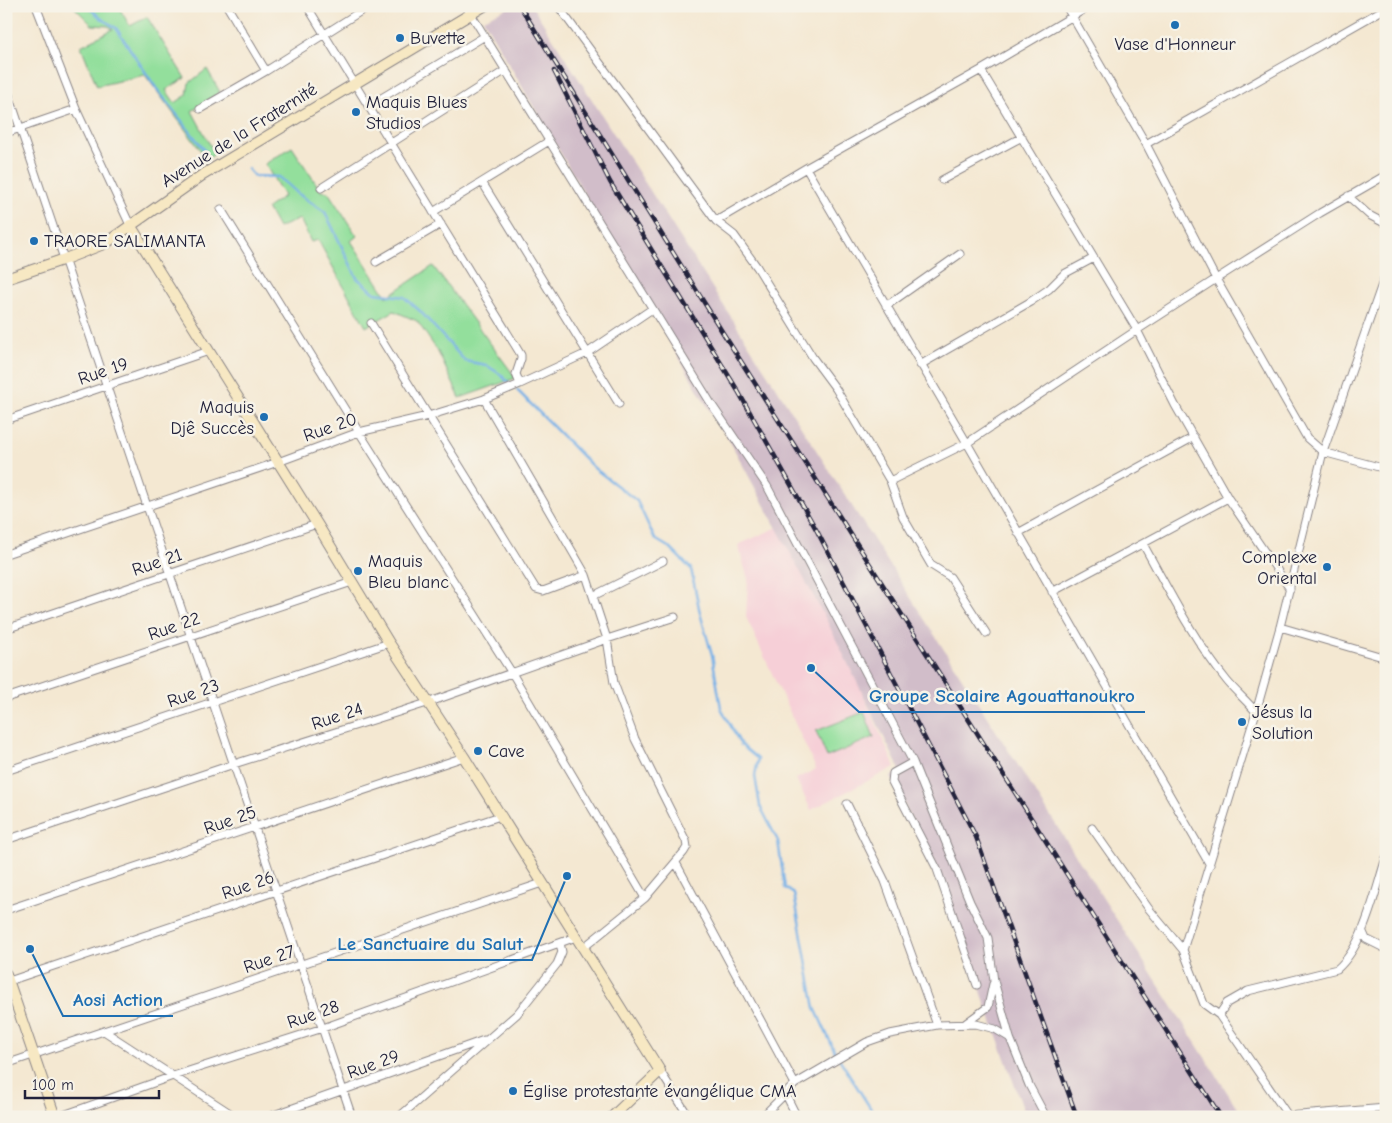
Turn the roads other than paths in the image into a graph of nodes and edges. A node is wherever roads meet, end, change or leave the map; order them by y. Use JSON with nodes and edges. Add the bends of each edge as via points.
{"nodes":[{"id":1,"x":36,"y":6,"type":"edge"},
{"id":2,"x":226,"y":6,"type":"edge"},
{"id":3,"x":307,"y":6,"type":"edge"},
{"id":4,"x":369,"y":6,"type":"edge"},
{"id":5,"x":484,"y":6,"type":"edge"},
{"id":6,"x":558,"y":6,"type":"edge"},
{"id":7,"x":1066,"y":6,"type":"edge"},
{"id":8,"x":1090,"y":6,"type":"edge"},
{"id":9,"x":1386,"y":8,"type":"edge"},
{"id":10,"x":469,"y":10,"type":"edge"},
{"id":11,"x":1072,"y":17,"type":"junction"},
{"id":12,"x":324,"y":34,"type":"junction"},
{"id":13,"x":485,"y":36,"type":"junction"},
{"id":14,"x":506,"y":70,"type":"junction"},
{"id":15,"x":982,"y":70,"type":"junction"},
{"id":16,"x":266,"y":72,"type":"junction"},
{"id":17,"x":355,"y":84,"type":"junction"},
{"id":18,"x":6,"y":86,"type":"edge"},
{"id":19,"x":368,"y":106,"type":"junction"},
{"id":20,"x":76,"y":109,"type":"junction"},
{"id":21,"x":200,"y":109,"type":"dead end"},
{"id":22,"x":21,"y":128,"type":"junction"},
{"id":23,"x":6,"y":133,"type":"edge"},
{"id":24,"x":1022,"y":137,"type":"junction"},
{"id":25,"x":549,"y":141,"type":"junction"},
{"id":26,"x":391,"y":143,"type":"junction"},
{"id":27,"x":1146,"y":144,"type":"junction"},
{"id":28,"x":806,"y":168,"type":"junction"},
{"id":29,"x":1386,"y":175,"type":"edge"},
{"id":30,"x":942,"y":180,"type":"dead end"},
{"id":31,"x":482,"y":182,"type":"junction"},
{"id":32,"x":321,"y":188,"type":"dead end"},
{"id":33,"x":1348,"y":196,"type":"junction"},
{"id":34,"x":221,"y":209,"type":"dead end"},
{"id":35,"x":433,"y":212,"type":"junction"},
{"id":36,"x":716,"y":221,"type":"junction"},
{"id":37,"x":441,"y":224,"type":"junction"},
{"id":38,"x":1386,"y":224,"type":"edge"},
{"id":39,"x":130,"y":225,"type":"junction"},
{"id":40,"x":960,"y":254,"type":"dead end"},
{"id":41,"x":1094,"y":258,"type":"junction"},
{"id":42,"x":65,"y":259,"type":"junction"},
{"id":43,"x":376,"y":262,"type":"dead end"},
{"id":44,"x":1386,"y":273,"type":"edge"},
{"id":45,"x":6,"y":279,"type":"edge"},
{"id":46,"x":1216,"y":279,"type":"junction"},
{"id":47,"x":886,"y":306,"type":"junction"},
{"id":48,"x":652,"y":309,"type":"junction"},
{"id":49,"x":371,"y":323,"type":"dead end"},
{"id":50,"x":1136,"y":330,"type":"junction"},
{"id":51,"x":209,"y":351,"type":"junction"},
{"id":52,"x":587,"y":353,"type":"junction"},
{"id":53,"x":920,"y":365,"type":"junction"},
{"id":54,"x":520,"y":384,"type":"junction"},
{"id":55,"x":107,"y":386,"type":"junction"},
{"id":56,"x":484,"y":399,"type":"junction"},
{"id":57,"x":619,"y":404,"type":"dead end"},
{"id":58,"x":428,"y":416,"type":"junction"},
{"id":59,"x":6,"y":420,"type":"edge"},
{"id":60,"x":359,"y":432,"type":"junction"},
{"id":61,"x":1194,"y":438,"type":"junction"},
{"id":62,"x":967,"y":443,"type":"junction"},
{"id":63,"x":1323,"y":452,"type":"junction"},
{"id":64,"x":278,"y":462,"type":"junction"},
{"id":65,"x":1386,"y":469,"type":"edge"},
{"id":66,"x":890,"y":481,"type":"junction"},
{"id":67,"x":1228,"y":498,"type":"junction"},
{"id":68,"x":147,"y":506,"type":"junction"},
{"id":69,"x":317,"y":524,"type":"junction"},
{"id":70,"x":1018,"y":533,"type":"junction"},
{"id":71,"x":1143,"y":544,"type":"junction"},
{"id":72,"x":6,"y":554,"type":"edge"},
{"id":73,"x":663,"y":561,"type":"dead end"},
{"id":74,"x":170,"y":574,"type":"junction"},
{"id":75,"x":586,"y":575,"type":"junction"},
{"id":76,"x":352,"y":582,"type":"junction"},
{"id":77,"x":1290,"y":589,"type":"junction"},
{"id":78,"x":1052,"y":592,"type":"junction"},
{"id":79,"x":593,"y":596,"type":"junction"},
{"id":80,"x":675,"y":617,"type":"dead end"},
{"id":81,"x":1280,"y":626,"type":"junction"},
{"id":82,"x":6,"y":629,"type":"edge"},
{"id":83,"x":986,"y":633,"type":"dead end"},
{"id":84,"x":191,"y":637,"type":"junction"},
{"id":85,"x":607,"y":639,"type":"junction"},
{"id":86,"x":389,"y":643,"type":"junction"},
{"id":87,"x":1386,"y":658,"type":"edge"},
{"id":88,"x":512,"y":673,"type":"junction"},
{"id":89,"x":6,"y":698,"type":"edge"},
{"id":90,"x":213,"y":702,"type":"junction"},
{"id":91,"x":427,"y":703,"type":"junction"},
{"id":92,"x":1256,"y":712,"type":"junction"},
{"id":93,"x":464,"y":757,"type":"junction"},
{"id":94,"x":913,"y":762,"type":"junction"},
{"id":95,"x":234,"y":764,"type":"junction"},
{"id":96,"x":6,"y":772,"type":"edge"},
{"id":97,"x":847,"y":804,"type":"dead end"},
{"id":98,"x":500,"y":816,"type":"junction"},
{"id":99,"x":255,"y":827,"type":"junction"},
{"id":100,"x":1092,"y":828,"type":"dead end"},
{"id":101,"x":6,"y":840,"type":"edge"},
{"id":102,"x":1386,"y":859,"type":"edge"},
{"id":103,"x":676,"y":863,"type":"junction"},
{"id":104,"x":1210,"y":865,"type":"junction"},
{"id":105,"x":542,"y":883,"type":"junction"},
{"id":106,"x":277,"y":891,"type":"junction"},
{"id":107,"x":644,"y":898,"type":"junction"},
{"id":108,"x":6,"y":910,"type":"edge"},
{"id":109,"x":1362,"y":930,"type":"junction"},
{"id":110,"x":576,"y":937,"type":"junction"},
{"id":111,"x":560,"y":943,"type":"junction"},
{"id":112,"x":583,"y":948,"type":"junction"},
{"id":113,"x":1386,"y":949,"type":"edge"},
{"id":114,"x":1183,"y":950,"type":"junction"},
{"id":115,"x":301,"y":964,"type":"junction"},
{"id":116,"x":7,"y":979,"type":"edge"},
{"id":117,"x":994,"y":981,"type":"junction"},
{"id":118,"x":977,"y":985,"type":"dead end"},
{"id":119,"x":1220,"y":1015,"type":"junction"},
{"id":120,"x":964,"y":1024,"type":"junction"},
{"id":121,"x":937,"y":1025,"type":"junction"},
{"id":122,"x":322,"y":1028,"type":"junction"},
{"id":123,"x":104,"y":1031,"type":"junction"},
{"id":124,"x":1010,"y":1038,"type":"junction"},
{"id":125,"x":488,"y":1039,"type":"junction"},
{"id":126,"x":34,"y":1055,"type":"junction"},
{"id":127,"x":6,"y":1064,"type":"edge"},
{"id":128,"x":660,"y":1071,"type":"junction"},
{"id":129,"x":173,"y":1076,"type":"junction"},
{"id":130,"x":795,"y":1084,"type":"junction"},
{"id":131,"x":344,"y":1090,"type":"junction"},
{"id":132,"x":785,"y":1093,"type":"junction"},
{"id":133,"x":1386,"y":1108,"type":"edge"},
{"id":134,"x":1289,"y":1116,"type":"edge"},
{"id":135,"x":57,"y":1117,"type":"edge"},
{"id":136,"x":236,"y":1117,"type":"edge"},
{"id":137,"x":268,"y":1117,"type":"edge"},
{"id":138,"x":352,"y":1117,"type":"edge"},
{"id":139,"x":399,"y":1117,"type":"edge"},
{"id":140,"x":612,"y":1117,"type":"edge"},
{"id":141,"x":689,"y":1117,"type":"edge"},
{"id":142,"x":762,"y":1117,"type":"edge"},
{"id":143,"x":797,"y":1117,"type":"edge"},
{"id":144,"x":1046,"y":1117,"type":"edge"}],
"edges":[{"from":1,"to":20,"type":"street"},
{"from":2,"to":16,"type":"street"},
{"from":3,"to":12,"type":"street"},
{"from":4,"to":12,"type":"street"},
{"from":5,"to":10,"type":"street","name":"Avenue de la Fraternité"},
{"from":6,"to":36,"type":"street"},
{"from":7,"to":11,"type":"street"},
{"from":8,"to":11,"type":"street"},
{"from":9,"to":27,"type":"street"},
{"from":10,"to":13,"type":"street"},
{"from":10,"to":17,"type":"street","name":"Avenue de la Fraternité"},
{"from":11,"to":15,"type":"street"},
{"from":11,"to":27,"type":"street"},
{"from":12,"to":16,"type":"street"},
{"from":12,"to":17,"type":"street"},
{"from":13,"to":14,"type":"street"},
{"from":13,"to":19,"type":"street"},
{"from":14,"to":25,"type":"street"},
{"from":14,"to":26,"type":"street"},
{"from":15,"to":24,"type":"street"},
{"from":15,"to":28,"type":"street"},
{"from":16,"to":21,"type":"street"},
{"from":17,"to":19,"type":"street"},
{"from":17,"to":39,"type":"street","name":"Avenue de la Fraternité","via":[[201,176]]},
{"from":18,"to":22,"type":"street"},
{"from":19,"to":26,"type":"street"},
{"from":20,"to":22,"type":"street"},
{"from":20,"to":39,"type":"street"},
{"from":22,"to":23,"type":"street"},
{"from":22,"to":42,"type":"street"},
{"from":24,"to":30,"type":"street"},
{"from":24,"to":41,"type":"street"},
{"from":25,"to":31,"type":"street"},
{"from":25,"to":48,"type":"street"},
{"from":26,"to":32,"type":"street"},
{"from":26,"to":35,"type":"street"},
{"from":27,"to":46,"type":"street"},
{"from":28,"to":36,"type":"street"},
{"from":28,"to":47,"type":"street"},
{"from":29,"to":33,"type":"street"},
{"from":31,"to":35,"type":"street"},
{"from":31,"to":52,"type":"street"},
{"from":33,"to":38,"type":"street"},
{"from":33,"to":46,"type":"street"},
{"from":34,"to":60,"type":"street"},
{"from":35,"to":37,"type":"street"},
{"from":36,"to":66,"type":"street","via":[[734,235],[756,267]]},
{"from":37,"to":43,"type":"street"},
{"from":37,"to":54,"type":"street","via":[[521,355],[516,374]]},
{"from":39,"to":42,"type":"street","name":"Avenue de la Fraternité","via":[[106,243]]},
{"from":39,"to":51,"type":"street"},
{"from":40,"to":47,"type":"street"},
{"from":41,"to":50,"type":"street"},
{"from":41,"to":53,"type":"street","via":[[1064,274],[1050,289],[1030,302]]},
{"from":42,"to":45,"type":"street","name":"Avenue de la Fraternité"},
{"from":42,"to":55,"type":"street"},
{"from":44,"to":63,"type":"street"},
{"from":46,"to":50,"type":"street"},
{"from":46,"to":63,"type":"street","via":[[1303,432]]},
{"from":47,"to":53,"type":"street"},
{"from":48,"to":52,"type":"street","name":"Rue 20"},
{"from":48,"to":94,"type":"street","via":[[767,486]]},
{"from":49,"to":58,"type":"street"},
{"from":50,"to":61,"type":"street"},
{"from":50,"to":62,"type":"street"},
{"from":51,"to":55,"type":"street","name":"Rue 19"},
{"from":51,"to":64,"type":"street"},
{"from":52,"to":54,"type":"street","name":"Rue 20"},
{"from":52,"to":57,"type":"street"},
{"from":53,"to":62,"type":"street"},
{"from":54,"to":56,"type":"street","name":"Rue 20"},
{"from":55,"to":59,"type":"street","name":"Rue 19"},
{"from":55,"to":68,"type":"street"},
{"from":56,"to":58,"type":"street","name":"Rue 20"},
{"from":56,"to":75,"type":"street"},
{"from":58,"to":60,"type":"street","name":"Rue 20"},
{"from":58,"to":75,"type":"street","via":[[536,589],[543,591]]},
{"from":60,"to":64,"type":"street","name":"Rue 20"},
{"from":60,"to":88,"type":"street"},
{"from":61,"to":67,"type":"street"},
{"from":61,"to":70,"type":"street"},
{"from":62,"to":66,"type":"street"},
{"from":62,"to":70,"type":"street"},
{"from":63,"to":65,"type":"street"},
{"from":63,"to":77,"type":"street"},
{"from":64,"to":68,"type":"street","name":"Rue 20"},
{"from":64,"to":69,"type":"street"},
{"from":66,"to":83,"type":"street","via":[[903,517],[931,565],[950,577]]},
{"from":67,"to":71,"type":"street"},
{"from":67,"to":77,"type":"street"},
{"from":68,"to":72,"type":"street","name":"Rue 20"},
{"from":68,"to":74,"type":"street"},
{"from":69,"to":74,"type":"street","name":"Rue 21"},
{"from":69,"to":76,"type":"street"},
{"from":70,"to":78,"type":"street"},
{"from":71,"to":78,"type":"street"},
{"from":71,"to":92,"type":"street","via":[[1202,647]]},
{"from":73,"to":79,"type":"street"},
{"from":74,"to":82,"type":"street","name":"Rue 21"},
{"from":74,"to":84,"type":"street"},
{"from":75,"to":79,"type":"street"},
{"from":76,"to":84,"type":"street","name":"Rue 22"},
{"from":76,"to":86,"type":"street"},
{"from":77,"to":81,"type":"street"},
{"from":78,"to":104,"type":"street"},
{"from":79,"to":85,"type":"street"},
{"from":80,"to":85,"type":"street","name":"Rue 24"},
{"from":81,"to":87,"type":"street"},
{"from":81,"to":92,"type":"street"},
{"from":84,"to":89,"type":"street","name":"Rue 22"},
{"from":84,"to":90,"type":"street"},
{"from":85,"to":88,"type":"street","name":"Rue 24"},
{"from":85,"to":103,"type":"street","via":[[614,683],[635,739],[686,841],[687,847]]},
{"from":86,"to":90,"type":"street","name":"Rue 23"},
{"from":86,"to":91,"type":"street"},
{"from":88,"to":91,"type":"street","name":"Rue 24"},
{"from":88,"to":107,"type":"street"},
{"from":90,"to":95,"type":"street"},
{"from":90,"to":96,"type":"street","name":"Rue 23"},
{"from":91,"to":93,"type":"street"},
{"from":91,"to":95,"type":"street","name":"Rue 24"},
{"from":92,"to":104,"type":"street"},
{"from":93,"to":98,"type":"street"},
{"from":93,"to":99,"type":"street","name":"Rue 25"},
{"from":94,"to":117,"type":"street","via":[[988,938]]},
{"from":94,"to":118,"type":"street","via":[[896,770],[892,782],[937,870]]},
{"from":95,"to":99,"type":"street"},
{"from":95,"to":101,"type":"street","name":"Rue 24"},
{"from":97,"to":121,"type":"street","via":[[885,881]]},
{"from":98,"to":105,"type":"street"},
{"from":98,"to":106,"type":"street","name":"Rue 26"},
{"from":99,"to":106,"type":"street"},
{"from":99,"to":108,"type":"street","name":"Rue 25"},
{"from":100,"to":114,"type":"street","via":[[1149,909]]},
{"from":102,"to":109,"type":"street"},
{"from":103,"to":107,"type":"street"},
{"from":103,"to":130,"type":"street"},
{"from":104,"to":114,"type":"street"},
{"from":105,"to":110,"type":"street"},
{"from":105,"to":115,"type":"street","name":"Rue 27"},
{"from":106,"to":115,"type":"street"},
{"from":106,"to":116,"type":"street","name":"Rue 26"},
{"from":107,"to":112,"type":"street"},
{"from":109,"to":113,"type":"street","via":[[1366,939]]},
{"from":109,"to":119,"type":"street","via":[[1346,961],[1337,969],[1248,991],[1227,1002]]},
{"from":110,"to":111,"type":"street","name":"Rue 28"},
{"from":110,"to":112,"type":"street"},
{"from":111,"to":122,"type":"street","name":"Rue 28"},
{"from":111,"to":125,"type":"street","via":[[562,952],[558,964],[517,1014]]},
{"from":112,"to":128,"type":"street"},
{"from":114,"to":119,"type":"street","via":[[1204,1004]]},
{"from":115,"to":122,"type":"street"},
{"from":115,"to":123,"type":"street","name":"Rue 27"},
{"from":116,"to":126,"type":"street"},
{"from":117,"to":120,"type":"street","via":[[988,1007]]},
{"from":117,"to":124,"type":"street"},
{"from":119,"to":134,"type":"street"},
{"from":120,"to":121,"type":"street"},
{"from":120,"to":124,"type":"street","via":[[995,1029]]},
{"from":121,"to":130,"type":"street","via":[[867,1042]]},
{"from":122,"to":129,"type":"street","name":"Rue 28"},
{"from":122,"to":131,"type":"street"},
{"from":123,"to":126,"type":"street","name":"Rue 27"},
{"from":123,"to":129,"type":"street"},
{"from":124,"to":144,"type":"street"},
{"from":125,"to":131,"type":"street","name":"Rue 29"},
{"from":125,"to":139,"type":"street"},
{"from":126,"to":127,"type":"street","name":"Rue 27"},
{"from":126,"to":135,"type":"street"},
{"from":128,"to":140,"type":"street"},
{"from":128,"to":141,"type":"street"},
{"from":129,"to":135,"type":"street","name":"Rue 28"},
{"from":129,"to":136,"type":"street"},
{"from":130,"to":132,"type":"street"},
{"from":131,"to":137,"type":"street","name":"Rue 29"},
{"from":131,"to":138,"type":"street"},
{"from":132,"to":142,"type":"street"},
{"from":132,"to":143,"type":"street"},
{"from":133,"to":134,"type":"street"}]}
